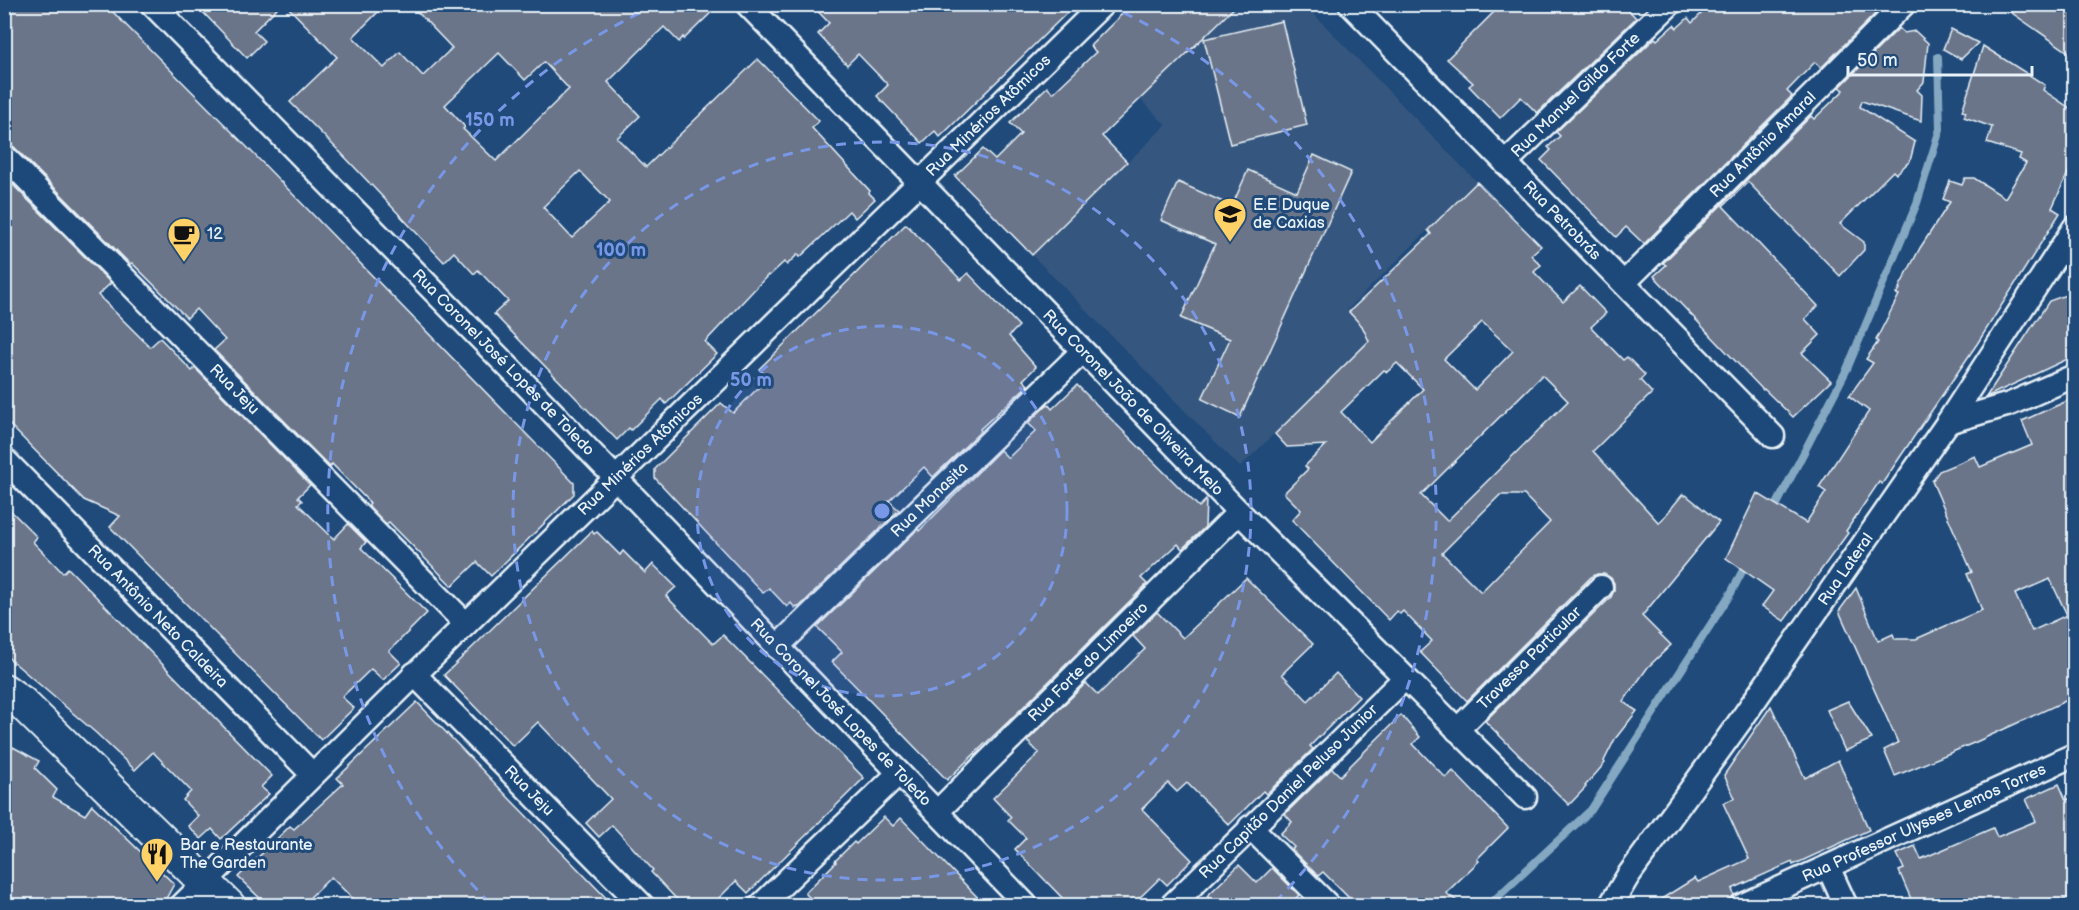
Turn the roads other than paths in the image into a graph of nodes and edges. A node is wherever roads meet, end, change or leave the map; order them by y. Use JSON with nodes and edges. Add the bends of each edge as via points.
{"nodes":[{"id":1,"x":152,"y":4,"type":"edge"},
{"id":2,"x":747,"y":4,"type":"edge"},
{"id":3,"x":1103,"y":4,"type":"edge"},
{"id":4,"x":1350,"y":4,"type":"edge"},
{"id":5,"x":1670,"y":4,"type":"edge"},
{"id":6,"x":1904,"y":4,"type":"edge"},
{"id":7,"x":4,"y":156,"type":"edge"},
{"id":8,"x":1505,"y":163,"type":"junction"},
{"id":9,"x":919,"y":183,"type":"junction"},
{"id":10,"x":2074,"y":228,"type":"edge"},
{"id":11,"x":1624,"y":283,"type":"junction"},
{"id":12,"x":1082,"y":352,"type":"junction"},
{"id":13,"x":2074,"y":376,"type":"edge"},
{"id":14,"x":1948,"y":422,"type":"junction"},
{"id":15,"x":1773,"y":436,"type":"dead end"},
{"id":16,"x":4,"y":459,"type":"edge"},
{"id":17,"x":616,"y":478,"type":"junction"},
{"id":18,"x":1239,"y":512,"type":"junction"},
{"id":19,"x":1601,"y":587,"type":"dead end"},
{"id":20,"x":466,"y":624,"type":"junction"},
{"id":21,"x":777,"y":647,"type":"junction"},
{"id":22,"x":414,"y":675,"type":"junction"},
{"id":23,"x":1405,"y":678,"type":"junction"},
{"id":24,"x":4,"y":690,"type":"edge"},
{"id":25,"x":1457,"y":730,"type":"junction"},
{"id":26,"x":2074,"y":754,"type":"edge"},
{"id":27,"x":899,"y":773,"type":"junction"},
{"id":28,"x":313,"y":775,"type":"junction"},
{"id":29,"x":1525,"y":797,"type":"dead end"},
{"id":30,"x":936,"y":812,"type":"junction"},
{"id":31,"x":1250,"y":827,"type":"junction"},
{"id":32,"x":1828,"y":867,"type":"junction"},
{"id":33,"x":204,"y":882,"type":"junction"},
{"id":34,"x":767,"y":903,"type":"edge"},
{"id":35,"x":181,"y":906,"type":"edge"},
{"id":36,"x":229,"y":906,"type":"edge"},
{"id":37,"x":643,"y":906,"type":"edge"},
{"id":38,"x":1027,"y":906,"type":"edge"},
{"id":39,"x":1171,"y":906,"type":"edge"},
{"id":40,"x":1329,"y":906,"type":"edge"},
{"id":41,"x":1610,"y":906,"type":"edge"},
{"id":42,"x":1742,"y":906,"type":"edge"},
{"id":43,"x":1846,"y":906,"type":"edge"}],
"edges":[{"from":1,"to":17,"type":"street","name":"Rua Coronel José Lopes de Toledo"},
{"from":2,"to":9,"type":"street","name":"Rua Coronel João de Oliveira Melo"},
{"from":3,"to":9,"type":"street","name":"Rua Minérios Atômicos"},
{"from":4,"to":8,"type":"street","name":"Rua Petrobrás"},
{"from":5,"to":8,"type":"street","name":"Rua Manuel Gildo Forte"},
{"from":6,"to":11,"type":"street","name":"Rua Antônio Amaral"},
{"from":7,"to":20,"type":"street","name":"Rua Jeju"},
{"from":8,"to":11,"type":"street","name":"Rua Petrobrás"},
{"from":9,"to":12,"type":"street","name":"Rua Coronel João de Oliveira Melo"},
{"from":9,"to":17,"type":"street","name":"Rua Minérios Atômicos"},
{"from":10,"to":14,"type":"street","name":"Rua Lateral"},
{"from":11,"to":15,"type":"street","name":"Rua Petrobrás"},
{"from":12,"to":18,"type":"street","name":"Rua Coronel João de Oliveira Melo"},
{"from":12,"to":21,"type":"street","name":"Rua Monasita"},
{"from":13,"to":14,"type":"street","via":[[2010,404]]},
{"from":14,"to":41,"type":"street","name":"Rua Lateral"},
{"from":16,"to":28,"type":"street","name":"Rua Antônio Neto Caldeira"},
{"from":17,"to":20,"type":"street","name":"Rua Minérios Atômicos"},
{"from":17,"to":21,"type":"street","name":"Rua Coronel José Lopes de Toledo"},
{"from":18,"to":23,"type":"street","name":"Rua Coronel João de Oliveira Melo"},
{"from":18,"to":30,"type":"street","name":"Rua Forte do Limoeiro"},
{"from":19,"to":25,"type":"street","name":"Travessa Particular"},
{"from":20,"to":22,"type":"street","name":"Rua Minérios Atômicos"},
{"from":21,"to":27,"type":"street","name":"Rua Coronel José Lopes de Toledo"},
{"from":22,"to":28,"type":"street","name":"Rua Minérios Atômicos"},
{"from":22,"to":37,"type":"street","name":"Rua Jeju"},
{"from":23,"to":25,"type":"street","name":"Rua Coronel João de Oliveira Melo"},
{"from":23,"to":31,"type":"street","name":"Rua Capitão Daniel Peluso Junior"},
{"from":24,"to":33,"type":"main road","via":[[21,702]]},
{"from":25,"to":29,"type":"street","name":"Rua Coronel João de Oliveira Melo"},
{"from":26,"to":32,"type":"street","name":"Rua Professor Ulysses Lemos Torres"},
{"from":27,"to":30,"type":"street","name":"Rua Coronel José Lopes de Toledo"},
{"from":27,"to":34,"type":"street"},
{"from":28,"to":33,"type":"street","name":"Rua Minérios Atômicos"},
{"from":30,"to":38,"type":"street","name":"Rua Coronel José Lopes de Toledo"},
{"from":31,"to":39,"type":"street","name":"Rua Capitão Daniel Peluso Junior"},
{"from":31,"to":40,"type":"street"},
{"from":32,"to":42,"type":"street","name":"Rua Professor Ulysses Lemos Torres"},
{"from":32,"to":43,"type":"street"},
{"from":33,"to":35,"type":"street","name":"Rua Minérios Atômicos"},
{"from":33,"to":36,"type":"main road"}]}
